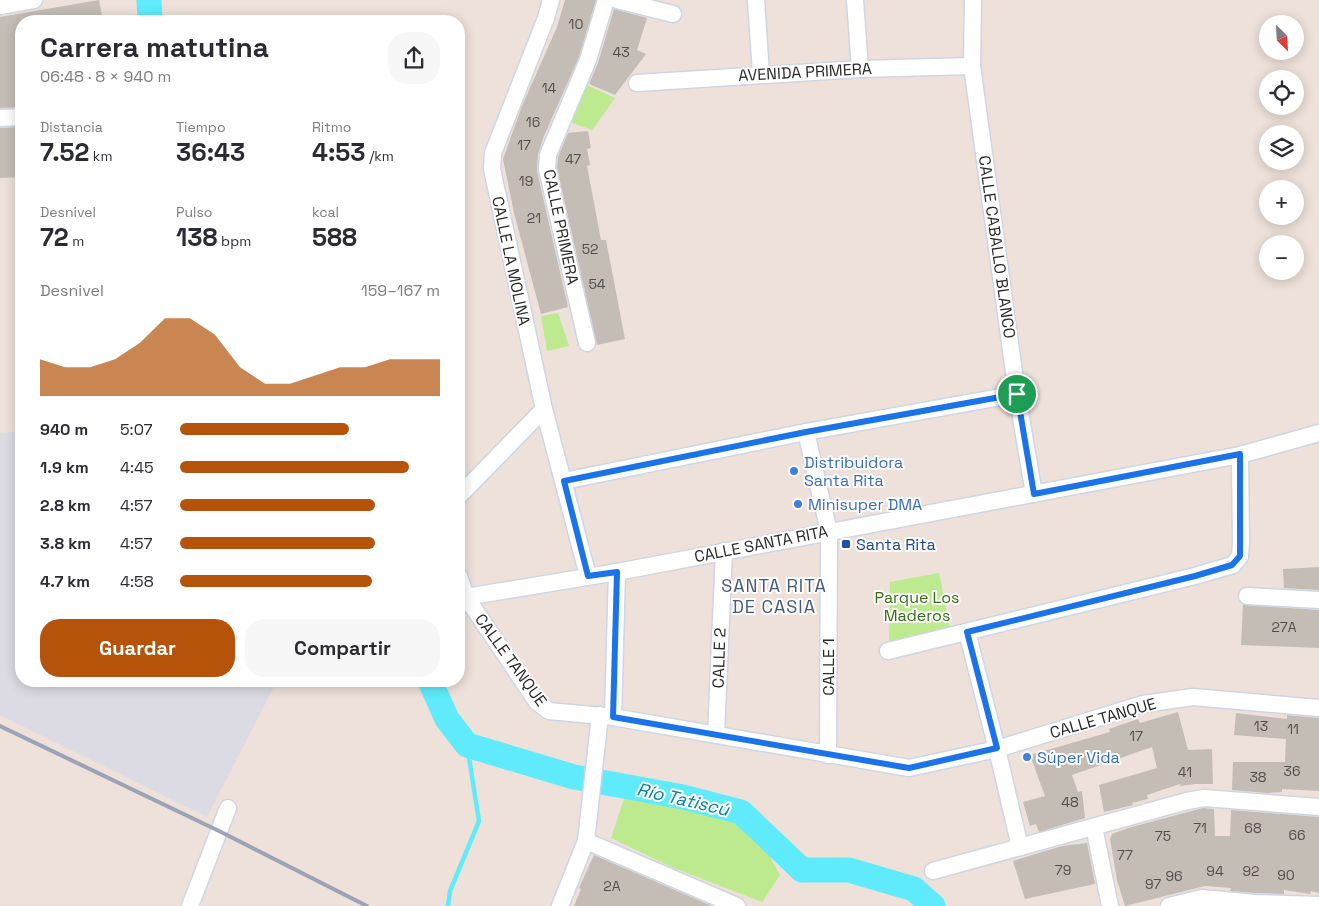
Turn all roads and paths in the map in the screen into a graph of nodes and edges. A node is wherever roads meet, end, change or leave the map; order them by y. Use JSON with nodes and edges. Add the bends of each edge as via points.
{"nodes":[{"id":1,"x":34,"y":0,"type":"edge"},
{"id":2,"x":551,"y":0,"type":"edge"},
{"id":3,"x":606,"y":0,"type":"edge"},
{"id":4,"x":617,"y":0,"type":"edge"},
{"id":5,"x":756,"y":0,"type":"edge"},
{"id":6,"x":855,"y":0,"type":"edge"},
{"id":7,"x":972,"y":0,"type":"edge"},
{"id":8,"x":0,"y":6,"type":"edge"},
{"id":9,"x":673,"y":14,"type":"dead end"},
{"id":10,"x":972,"y":66,"type":"junction"},
{"id":11,"x":860,"y":69,"type":"junction"},
{"id":12,"x":761,"y":74,"type":"junction"},
{"id":13,"x":637,"y":83,"type":"dead end"},
{"id":14,"x":15,"y":117,"type":"edge"},
{"id":15,"x":0,"y":118,"type":"edge"},
{"id":16,"x":587,"y":343,"type":"dead end"},
{"id":17,"x":1017,"y":394,"type":"junction"},
{"id":18,"x":544,"y":409,"type":"junction"},
{"id":19,"x":806,"y":432,"type":"junction"},
{"id":20,"x":1319,"y":433,"type":"edge"},
{"id":21,"x":1240,"y":454,"type":"junction"},
{"id":22,"x":564,"y":481,"type":"junction"},
{"id":23,"x":465,"y":490,"type":"edge"},
{"id":24,"x":1034,"y":494,"type":"junction"},
{"id":25,"x":829,"y":532,"type":"junction"},
{"id":26,"x":724,"y":551,"type":"junction"},
{"id":27,"x":617,"y":572,"type":"junction"},
{"id":28,"x":588,"y":576,"type":"junction"},
{"id":29,"x":465,"y":594,"type":"edge"},
{"id":30,"x":1247,"y":596,"type":"dead end"},
{"id":31,"x":466,"y":597,"type":"junction"},
{"id":32,"x":1319,"y":600,"type":"edge"},
{"id":33,"x":967,"y":632,"type":"junction"},
{"id":34,"x":888,"y":651,"type":"dead end"},
{"id":35,"x":1319,"y":708,"type":"edge"},
{"id":36,"x":607,"y":716,"type":"junction"},
{"id":37,"x":716,"y":735,"type":"junction"},
{"id":38,"x":997,"y":748,"type":"junction"},
{"id":39,"x":828,"y":755,"type":"junction"},
{"id":40,"x":1319,"y":807,"type":"edge"},
{"id":41,"x":228,"y":808,"type":"dead end"},
{"id":42,"x":1094,"y":827,"type":"junction"},
{"id":43,"x":586,"y":841,"type":"junction"},
{"id":44,"x":1020,"y":847,"type":"junction"},
{"id":45,"x":933,"y":871,"type":"dead end"},
{"id":46,"x":1202,"y":902,"type":"edge"},
{"id":47,"x":1319,"y":905,"type":"edge"},
{"id":48,"x":190,"y":906,"type":"edge"},
{"id":49,"x":560,"y":906,"type":"edge"},
{"id":50,"x":737,"y":906,"type":"edge"},
{"id":51,"x":1110,"y":906,"type":"edge"},
{"id":52,"x":1169,"y":906,"type":"edge"}],
"edges":[{"from":1,"to":8,"type":"street"},
{"from":2,"to":18,"type":"street","name":"CALLE LA MOLINA","via":[[493,153],[492,169]]},
{"from":3,"to":16,"type":"street","name":"CALLE PRIMERA","via":[[588,60],[548,155],[547,169]]},
{"from":4,"to":9,"type":"street"},
{"from":5,"to":12,"type":"street"},
{"from":6,"to":11,"type":"street"},
{"from":7,"to":10,"type":"street","name":"CALLE CABALLO BLANCO"},
{"from":10,"to":11,"type":"street","name":"AVENIDA PRIMERA"},
{"from":10,"to":17,"type":"street","name":"CALLE CABALLO BLANCO"},
{"from":11,"to":12,"type":"street","name":"AVENIDA PRIMERA"},
{"from":12,"to":13,"type":"street","name":"AVENIDA PRIMERA"},
{"from":14,"to":15,"type":"street"},
{"from":17,"to":19,"type":"street"},
{"from":17,"to":24,"type":"street","name":"CALLE CABALLO BLANCO"},
{"from":18,"to":22,"type":"street","name":"CALLE LA MOLINA"},
{"from":18,"to":23,"type":"street"},
{"from":19,"to":22,"type":"street"},
{"from":19,"to":25,"type":"street","name":"CALLE 1"},
{"from":20,"to":21,"type":"street","name":"CALLE SANTA RITA"},
{"from":21,"to":24,"type":"street","name":"CALLE SANTA RITA"},
{"from":21,"to":33,"type":"street","via":[[1240,556],[1232,565]]},
{"from":22,"to":28,"type":"street","name":"CALLE LA MOLINA"},
{"from":24,"to":25,"type":"street","name":"CALLE SANTA RITA"},
{"from":25,"to":26,"type":"street","name":"CALLE SANTA RITA"},
{"from":25,"to":39,"type":"street","name":"CALLE 1"},
{"from":26,"to":27,"type":"street","name":"CALLE SANTA RITA"},
{"from":26,"to":37,"type":"street","name":"CALLE 2"},
{"from":27,"to":28,"type":"street","name":"CALLE SANTA RITA"},
{"from":27,"to":36,"type":"street"},
{"from":28,"to":31,"type":"street","name":"CALLE SANTA RITA"},
{"from":29,"to":31,"type":"street","name":"CALLE TANQUE"},
{"from":30,"to":32,"type":"street"},
{"from":31,"to":36,"type":"street","name":"CALLE TANQUE","via":[[537,702],[549,711]]},
{"from":33,"to":34,"type":"street"},
{"from":33,"to":38,"type":"street"},
{"from":35,"to":38,"type":"street","name":"CALLE TANQUE","via":[[1193,697],[1143,704]]},
{"from":36,"to":37,"type":"street","name":"CALLE TANQUE"},
{"from":36,"to":43,"type":"street","via":[[596,762]]},
{"from":37,"to":39,"type":"street","name":"CALLE TANQUE"},
{"from":38,"to":39,"type":"street","name":"CALLE TANQUE","via":[[909,768]]},
{"from":38,"to":44,"type":"street"},
{"from":40,"to":42,"type":"street","via":[[1204,798]]},
{"from":41,"to":48,"type":"street"},
{"from":42,"to":44,"type":"street"},
{"from":42,"to":51,"type":"street"},
{"from":43,"to":49,"type":"street"},
{"from":43,"to":50,"type":"street"},
{"from":44,"to":45,"type":"street"},
{"from":46,"to":47,"type":"street"},
{"from":46,"to":52,"type":"street"}]}
